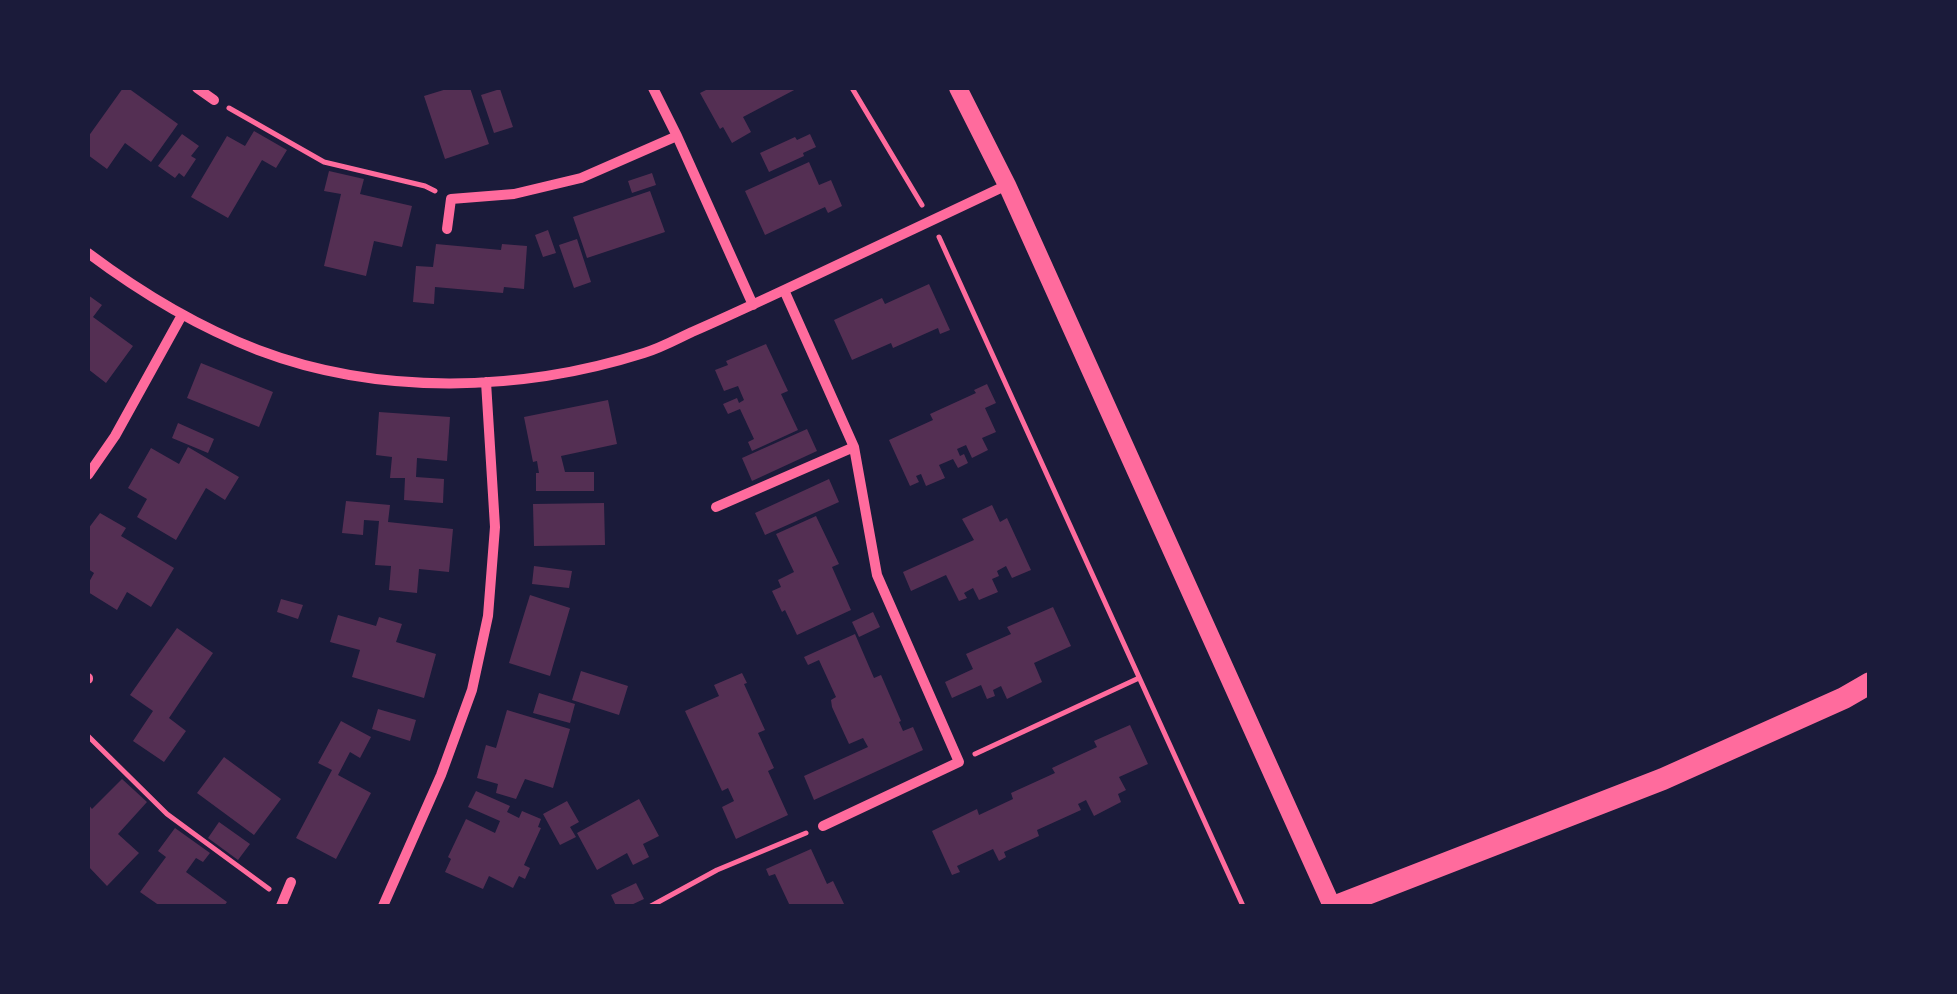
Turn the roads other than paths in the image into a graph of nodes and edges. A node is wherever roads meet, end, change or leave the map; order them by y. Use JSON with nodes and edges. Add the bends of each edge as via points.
{"nodes":[{"id":1,"x":197,"y":88,"type":"edge"},
{"id":2,"x":653,"y":88,"type":"edge"},
{"id":3,"x":958,"y":88,"type":"edge"},
{"id":4,"x":214,"y":100,"type":"road end"},
{"id":5,"x":677,"y":136,"type":"junction"},
{"id":6,"x":1008,"y":185,"type":"junction"},
{"id":7,"x":447,"y":229,"type":"dead end"},
{"id":8,"x":88,"y":253,"type":"edge"},
{"id":9,"x":784,"y":290,"type":"junction"},
{"id":10,"x":753,"y":305,"type":"junction"},
{"id":11,"x":182,"y":315,"type":"junction"},
{"id":12,"x":486,"y":382,"type":"junction"},
{"id":13,"x":854,"y":447,"type":"junction"},
{"id":14,"x":88,"y":475,"type":"edge"},
{"id":15,"x":716,"y":507,"type":"dead end"},
{"id":16,"x":1870,"y":683,"type":"edge"},
{"id":17,"x":823,"y":826,"type":"road end"},
{"id":18,"x":291,"y":882,"type":"dead end"},
{"id":19,"x":282,"y":903,"type":"edge"},
{"id":20,"x":383,"y":906,"type":"edge"},
{"id":21,"x":1334,"y":906,"type":"edge"}],
"edges":[{"from":1,"to":4,"type":"street"},
{"from":2,"to":5,"type":"street"},
{"from":3,"to":6,"type":"street"},
{"from":5,"to":7,"type":"street","via":[[581,178],[514,194],[451,199]]},
{"from":5,"to":10,"type":"street"},
{"from":6,"to":9,"type":"street"},
{"from":6,"to":21,"type":"street"},
{"from":8,"to":11,"type":"street"},
{"from":9,"to":10,"type":"street"},
{"from":9,"to":13,"type":"street"},
{"from":10,"to":12,"type":"street","via":[[646,352],[561,374]]},
{"from":11,"to":12,"type":"street","via":[[258,350],[323,369],[397,381]]},
{"from":11,"to":14,"type":"street"},
{"from":12,"to":20,"type":"street","via":[[495,527],[488,616],[472,690],[442,776]]},
{"from":13,"to":15,"type":"street"},
{"from":13,"to":17,"type":"street","via":[[877,575],[959,762]]},
{"from":16,"to":21,"type":"main road","via":[[1663,779]]},
{"from":18,"to":19,"type":"street"}]}
